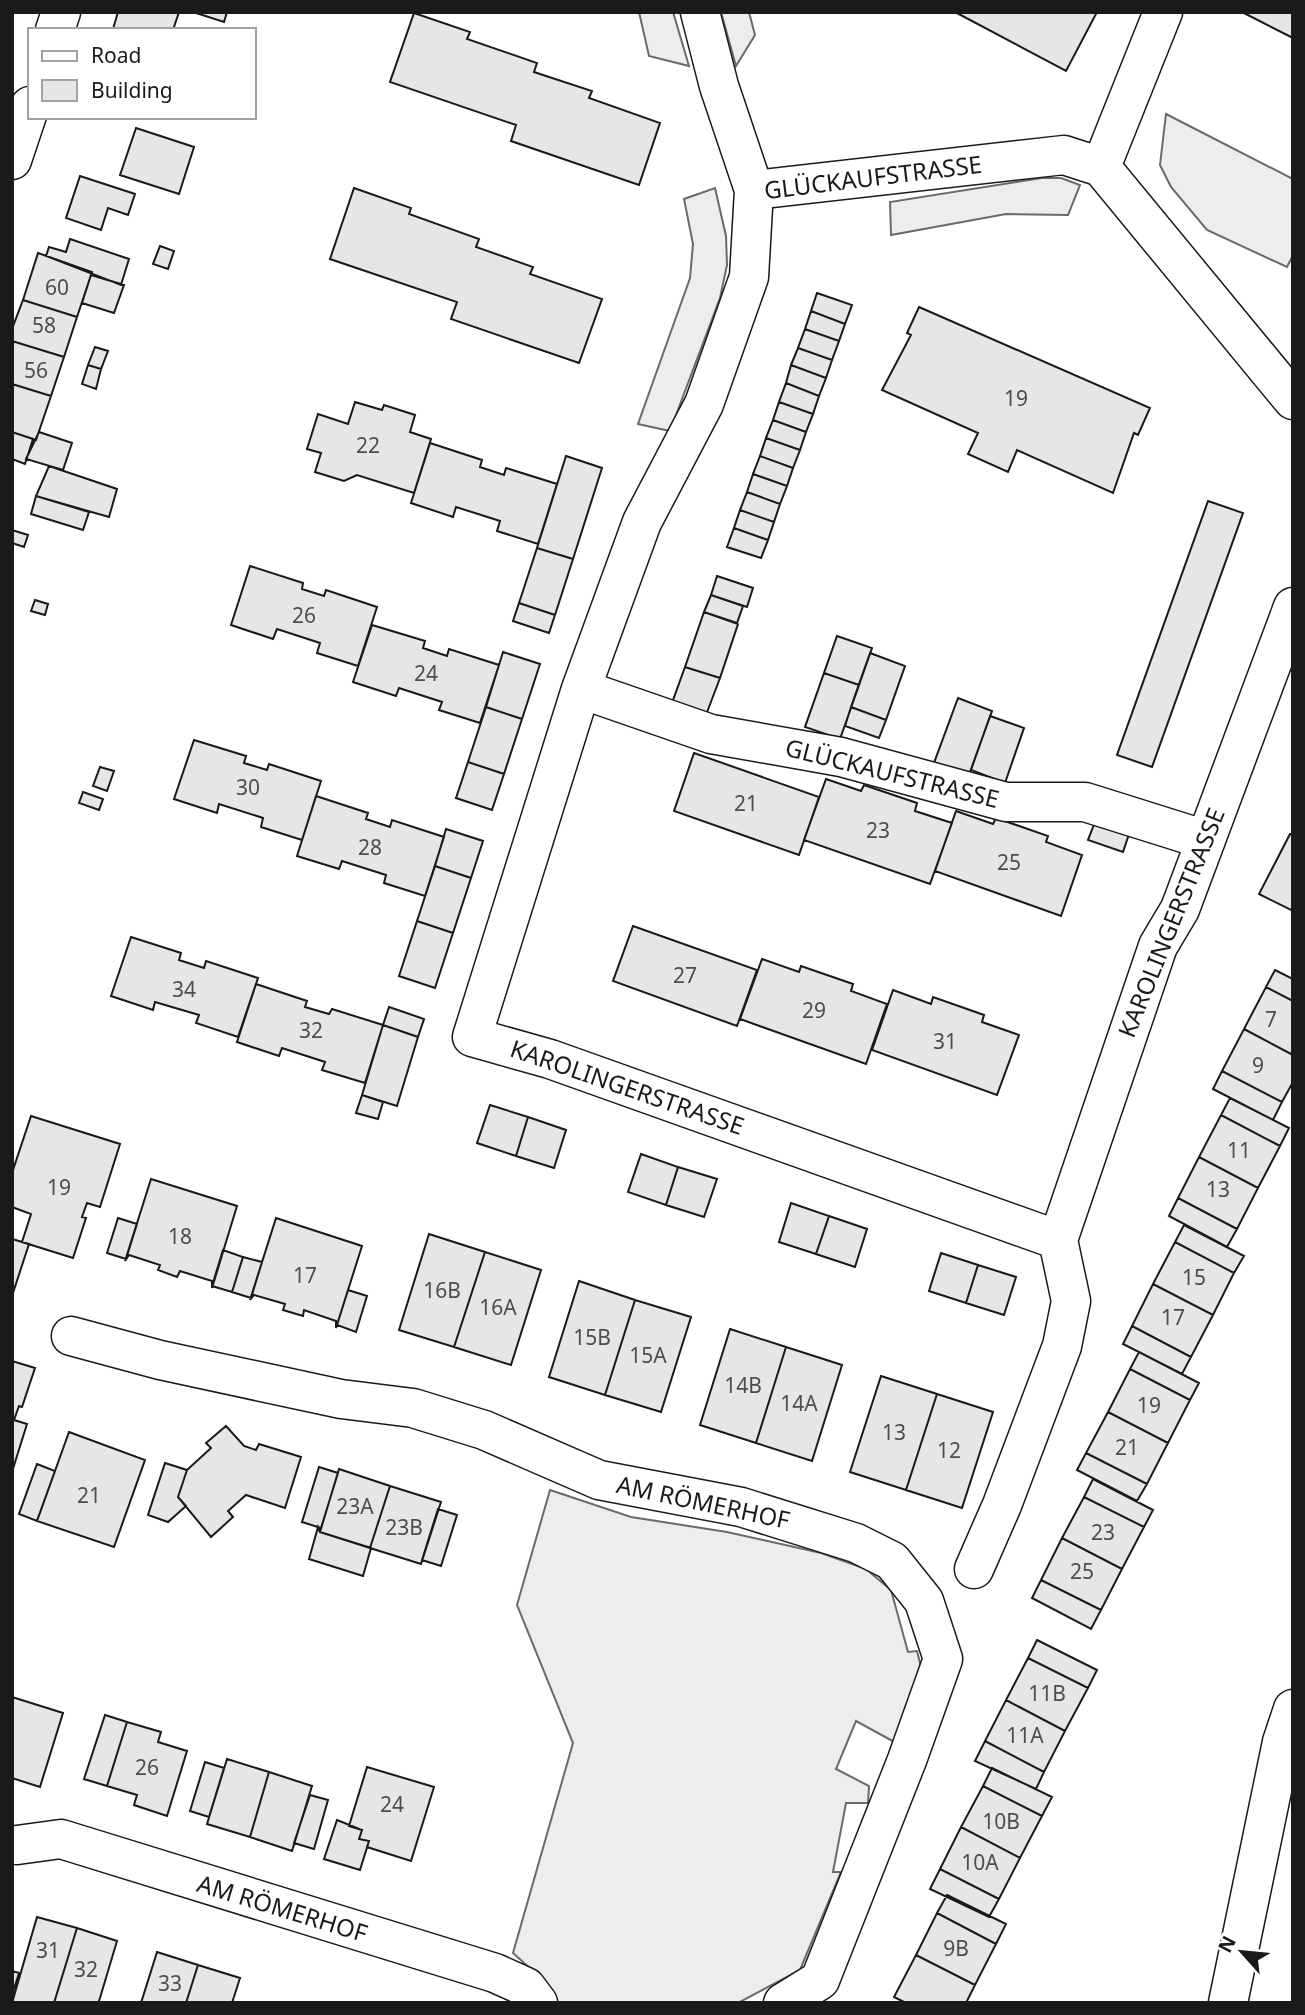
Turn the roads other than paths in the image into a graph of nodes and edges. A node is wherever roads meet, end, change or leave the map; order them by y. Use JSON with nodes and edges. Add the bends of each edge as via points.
{"nodes":[{"id":1,"x":700,"y":12,"type":"edge"},
{"id":2,"x":1163,"y":12,"type":"edge"},
{"id":3,"x":28,"y":111,"type":"edge"},
{"id":4,"x":13,"y":152,"type":"edge"},
{"id":5,"x":1101,"y":167,"type":"junction"},
{"id":6,"x":754,"y":190,"type":"junction"},
{"id":7,"x":1293,"y":400,"type":"edge"},
{"id":8,"x":1293,"y":607,"type":"edge"},
{"id":9,"x":581,"y":689,"type":"junction"},
{"id":10,"x":1206,"y":840,"type":"junction"},
{"id":11,"x":472,"y":1037,"type":"joint"},
{"id":12,"x":1058,"y":1240,"type":"junction"},
{"id":13,"x":71,"y":1336,"type":"dead end"},
{"id":14,"x":974,"y":1569,"type":"dead end"},
{"id":15,"x":1293,"y":1709,"type":"edge"},
{"id":16,"x":14,"y":1847,"type":"edge"},
{"id":17,"x":1247,"y":1903,"type":"junction"},
{"id":18,"x":538,"y":2003,"type":"edge"},
{"id":19,"x":783,"y":2003,"type":"edge"},
{"id":20,"x":1228,"y":2003,"type":"edge"},
{"id":21,"x":1239,"y":2003,"type":"edge"}],
"edges":[{"from":1,"to":6,"type":"street"},
{"from":2,"to":5,"type":"street"},
{"from":3,"to":4,"type":"street"},
{"from":5,"to":6,"type":"street","name":"GLÜCKAUFSTRASSE","via":[[1064,155]]},
{"from":5,"to":7,"type":"street"},
{"from":6,"to":9,"type":"street","name":"GLÜCKAUFSTRASSE","via":[[749,277],[704,404],[642,522]]},
{"from":8,"to":10,"type":"street","name":"KAROLINGERSTRASSE"},
{"from":9,"to":10,"type":"street","name":"GLÜCKAUFSTRASSE","via":[[711,734],[841,758],[1006,802],[1085,802]]},
{"from":9,"to":11,"type":"street","name":"GLÜCKAUFSTRASSE"},
{"from":10,"to":12,"type":"street","name":"KAROLINGERSTRASSE","via":[[1180,909],[1158,946]]},
{"from":11,"to":12,"type":"street","name":"KAROLINGERSTRASSE","via":[[550,1059]]},
{"from":12,"to":14,"type":"street","via":[[1071,1301],[1062,1346]]},
{"from":13,"to":19,"type":"street","name":"AM RÖMERHOF","via":[[341,1399],[413,1408],[484,1430],[599,1480],[741,1507],[856,1543],[892,1561],[924,1601],[943,1659],[820,1980]]},
{"from":15,"to":17,"type":"street"},
{"from":16,"to":18,"type":"street","name":"AM RÖMERHOF","via":[[61,1839],[495,1973],[526,1987]]},
{"from":17,"to":20,"type":"street"},
{"from":17,"to":21,"type":"street"}]}
